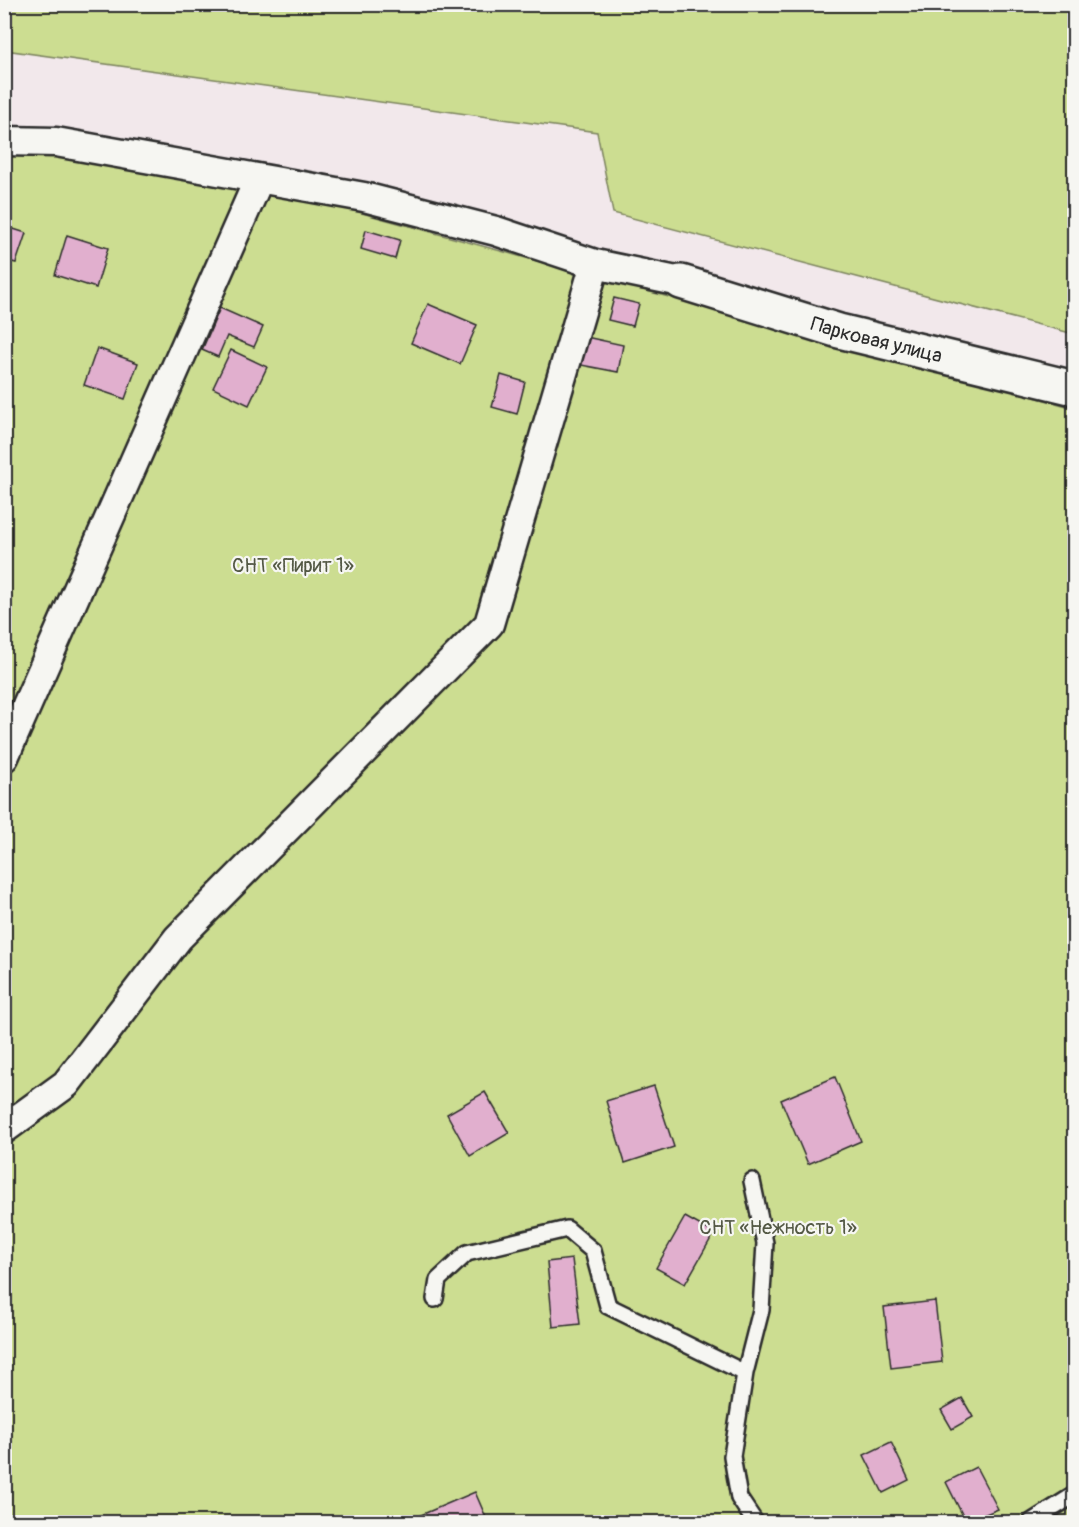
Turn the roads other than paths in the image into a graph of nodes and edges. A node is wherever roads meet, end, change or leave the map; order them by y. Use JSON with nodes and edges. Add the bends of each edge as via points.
{"nodes":[{"id":1,"x":4,"y":141,"type":"edge"},
{"id":2,"x":259,"y":178,"type":"junction"},
{"id":3,"x":595,"y":264,"type":"junction"},
{"id":4,"x":681,"y":282,"type":"joint"},
{"id":5,"x":1074,"y":388,"type":"edge"},
{"id":6,"x":4,"y":757,"type":"edge"},
{"id":7,"x":4,"y":1130,"type":"edge"},
{"id":8,"x":752,"y":1181,"type":"dead end"},
{"id":9,"x":435,"y":1299,"type":"dead end"},
{"id":10,"x":745,"y":1373,"type":"junction"},
{"id":11,"x":1074,"y":1495,"type":"edge"},
{"id":12,"x":755,"y":1522,"type":"edge"},
{"id":13,"x":1031,"y":1522,"type":"edge"}],
"edges":[{"from":1,"to":2,"type":"street","via":[[56,142]]},
{"from":2,"to":3,"type":"street","via":[[364,197],[485,228]]},
{"from":2,"to":6,"type":"street"},
{"from":3,"to":4,"type":"street"},
{"from":3,"to":7,"type":"street","via":[[489,624],[178,938],[66,1084]]},
{"from":4,"to":5,"type":"street","name":"Парковая улица","via":[[839,331]]},
{"from":8,"to":10,"type":"lane","via":[[765,1243],[761,1310]]},
{"from":9,"to":10,"type":"lane","via":[[438,1280],[467,1253],[567,1229],[593,1251],[608,1306]]},
{"from":10,"to":12,"type":"lane","via":[[732,1455],[739,1498]]},
{"from":11,"to":13,"type":"lane"}]}
